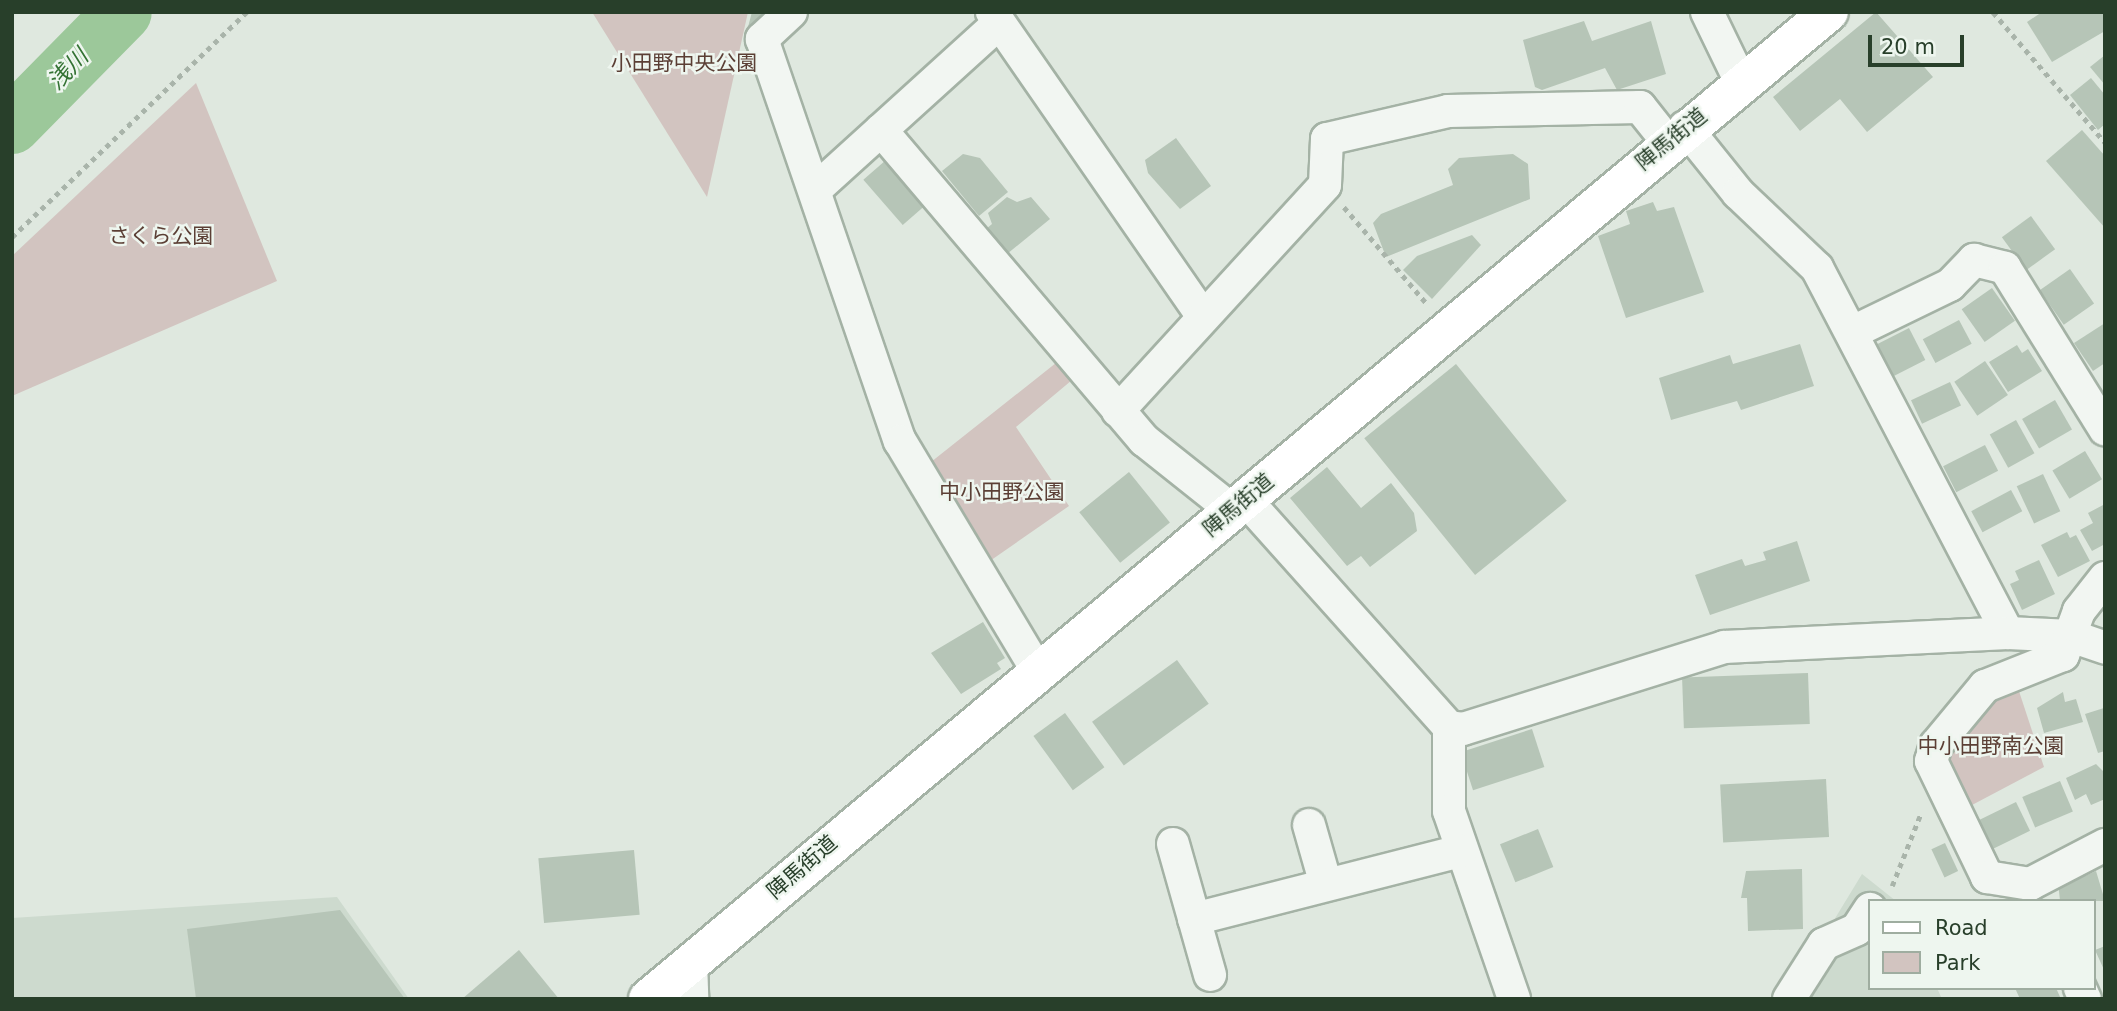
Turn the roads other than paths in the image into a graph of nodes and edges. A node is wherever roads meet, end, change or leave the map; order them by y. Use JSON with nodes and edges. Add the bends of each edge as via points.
{"nodes":[{"id":1,"x":791,"y":12,"type":"edge"},
{"id":2,"x":1707,"y":12,"type":"edge"},
{"id":3,"x":1829,"y":12,"type":"edge"},
{"id":4,"x":995,"y":18,"type":"edge"},
{"id":5,"x":1741,"y":82,"type":"junction"},
{"id":6,"x":881,"y":130,"type":"junction"},
{"id":7,"x":1676,"y":134,"type":"junction"},
{"id":8,"x":816,"y":189,"type":"junction"},
{"id":9,"x":1203,"y":317,"type":"junction"},
{"id":10,"x":1853,"y":332,"type":"junction"},
{"id":11,"x":1118,"y":411,"type":"junction"},
{"id":12,"x":2105,"y":429,"type":"edge"},
{"id":13,"x":1238,"y":505,"type":"junction"},
{"id":14,"x":2105,"y":578,"type":"edge"},
{"id":15,"x":2008,"y":633,"type":"junction"},
{"id":16,"x":2071,"y":636,"type":"junction"},
{"id":17,"x":2105,"y":648,"type":"edge"},
{"id":18,"x":1038,"y":671,"type":"junction"},
{"id":19,"x":1449,"y":727,"type":"junction"},
{"id":20,"x":1309,"y":825,"type":"dead end"},
{"id":21,"x":1173,"y":844,"type":"dead end"},
{"id":22,"x":2105,"y":845,"type":"edge"},
{"id":23,"x":1461,"y":850,"type":"junction"},
{"id":24,"x":1325,"y":881,"type":"junction"},
{"id":25,"x":2034,"y":892,"type":"edge"},
{"id":26,"x":1868,"y":916,"type":"edge"},
{"id":27,"x":1194,"y":919,"type":"junction"},
{"id":28,"x":691,"y":961,"type":"junction"},
{"id":29,"x":1210,"y":975,"type":"dead end"},
{"id":30,"x":648,"y":999,"type":"edge"},
{"id":31,"x":692,"y":999,"type":"edge"},
{"id":32,"x":1514,"y":999,"type":"edge"},
{"id":33,"x":1789,"y":999,"type":"edge"}],
"edges":[{"from":1,"to":8,"type":"street","via":[[762,39]]},
{"from":2,"to":5,"type":"street"},
{"from":3,"to":5,"type":"main road","name":"陣馬街道"},
{"from":4,"to":6,"type":"street"},
{"from":4,"to":9,"type":"street"},
{"from":5,"to":7,"type":"main road","name":"陣馬街道"},
{"from":6,"to":8,"type":"street"},
{"from":6,"to":11,"type":"street"},
{"from":7,"to":9,"type":"street","via":[[1640,107],[1448,111],[1327,139],[1325,186]]},
{"from":7,"to":10,"type":"street","via":[[1817,268]]},
{"from":7,"to":13,"type":"main road","name":"陣馬街道"},
{"from":8,"to":18,"type":"street","via":[[900,441]]},
{"from":9,"to":11,"type":"street"},
{"from":10,"to":12,"type":"street","via":[[1950,285],[1974,260],[2004,268]]},
{"from":10,"to":15,"type":"street"},
{"from":11,"to":13,"type":"street"},
{"from":13,"to":18,"type":"main road","name":"陣馬街道"},
{"from":13,"to":19,"type":"street"},
{"from":14,"to":16,"type":"street","via":[[2079,611]]},
{"from":15,"to":16,"type":"street"},
{"from":15,"to":19,"type":"street","via":[[1724,647],[1463,729]]},
{"from":16,"to":17,"type":"street"},
{"from":16,"to":25,"type":"street","via":[[2063,655],[1984,686],[1936,745],[1931,761],[1987,877]]},
{"from":18,"to":28,"type":"main road","name":"陣馬街道"},
{"from":19,"to":23,"type":"street","via":[[1449,811]]},
{"from":20,"to":24,"type":"street"},
{"from":21,"to":27,"type":"street"},
{"from":22,"to":25,"type":"street"},
{"from":23,"to":24,"type":"street","via":[[1334,887]]},
{"from":23,"to":32,"type":"street"},
{"from":24,"to":27,"type":"street"},
{"from":26,"to":33,"type":"street","via":[[1857,929],[1824,944]]},
{"from":27,"to":29,"type":"street"},
{"from":28,"to":30,"type":"main road","name":"陣馬街道"},
{"from":28,"to":31,"type":"street"}]}
